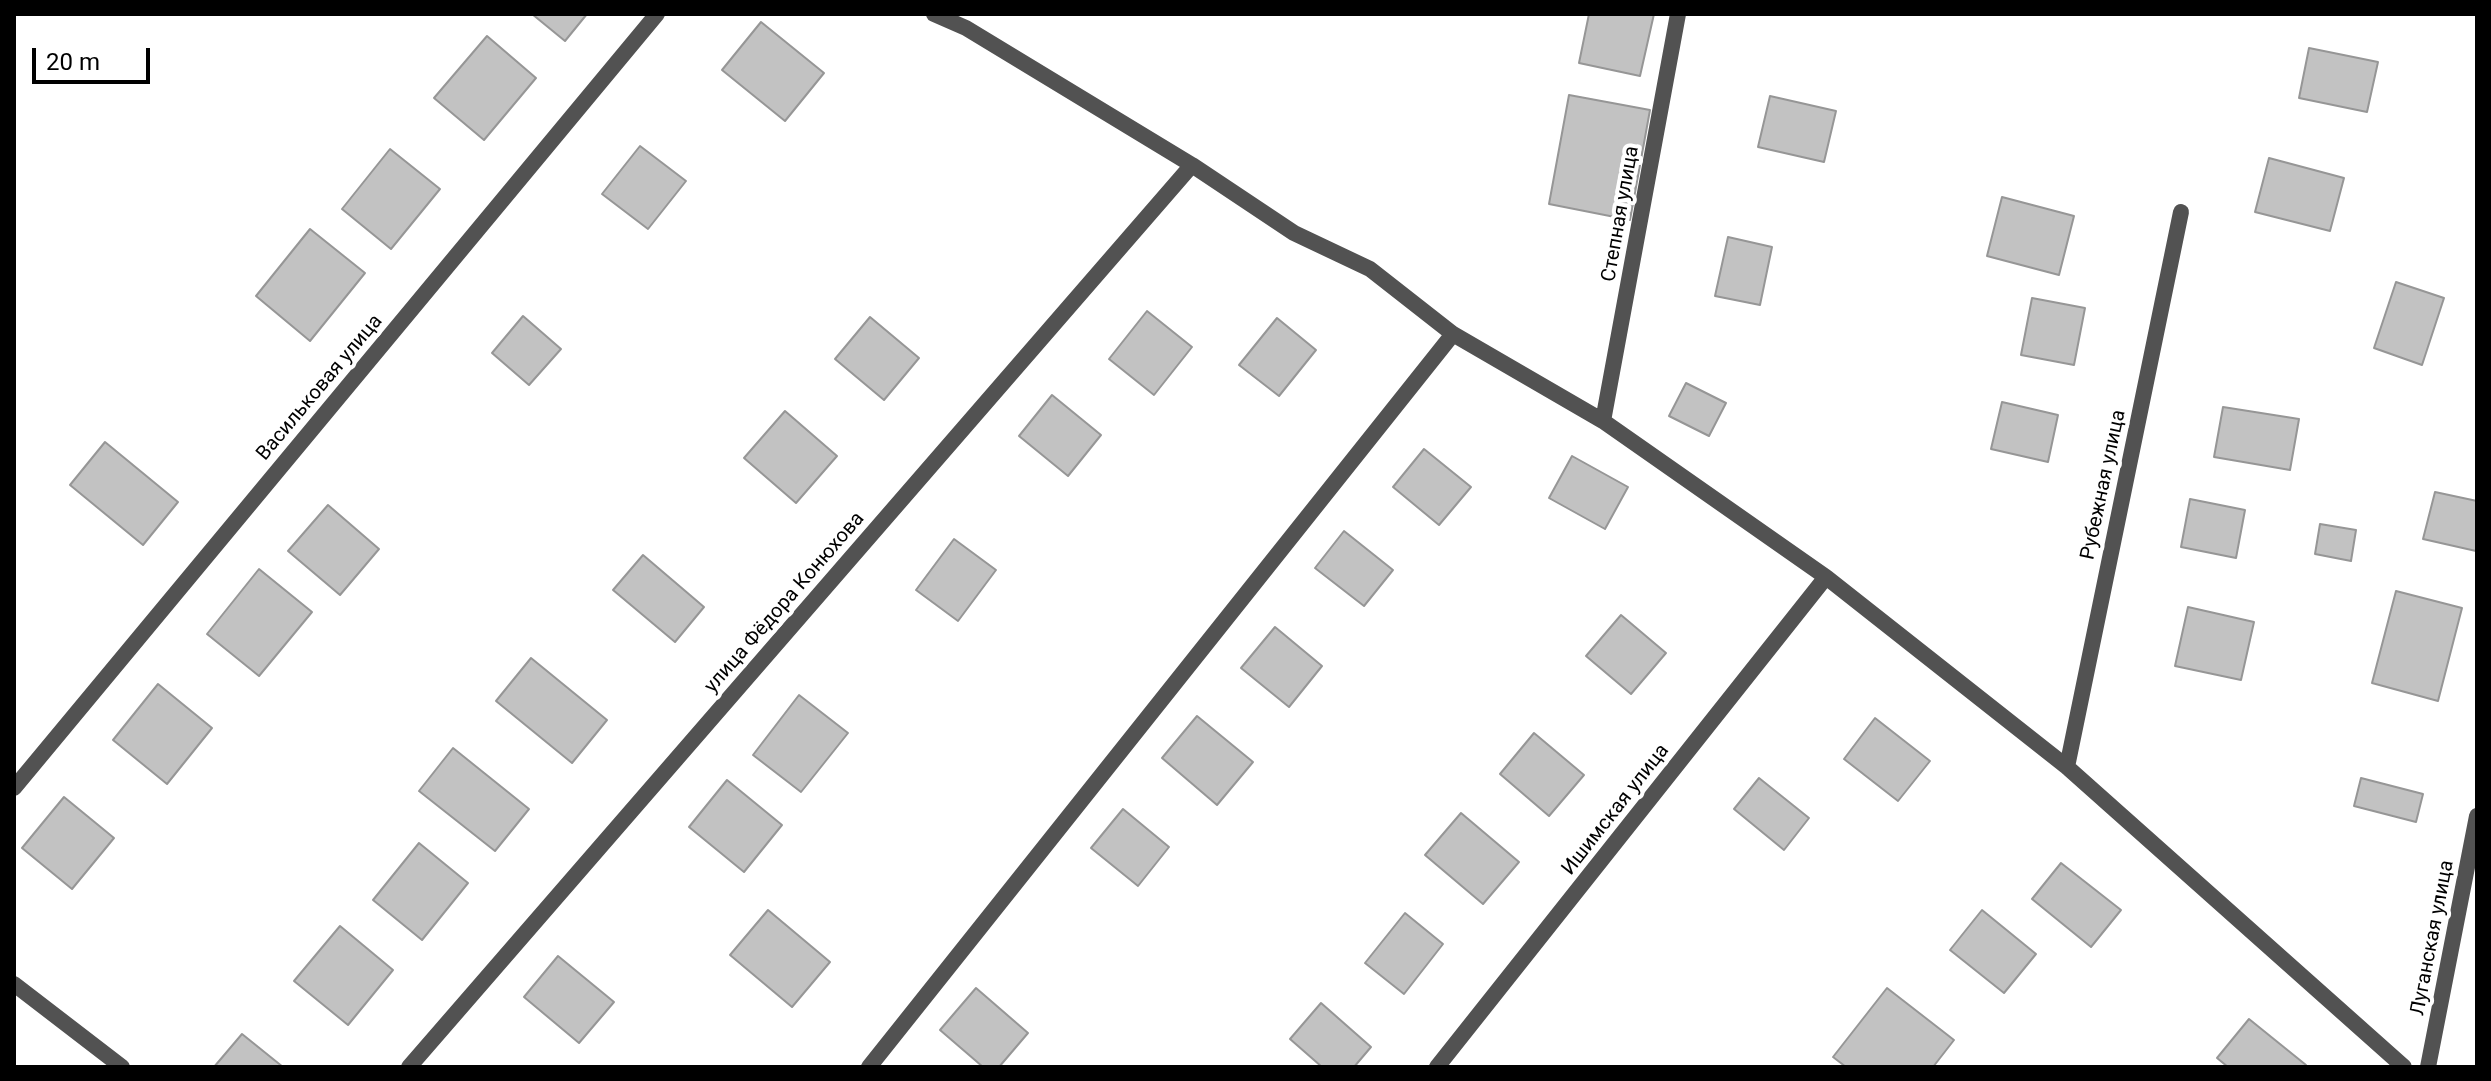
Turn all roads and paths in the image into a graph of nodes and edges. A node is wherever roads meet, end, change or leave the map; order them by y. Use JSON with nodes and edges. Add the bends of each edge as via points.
{"nodes":[{"id":1,"x":657,"y":14,"type":"edge"},
{"id":2,"x":934,"y":14,"type":"edge"},
{"id":3,"x":1678,"y":14,"type":"edge"},
{"id":4,"x":1192,"y":165,"type":"junction"},
{"id":5,"x":2181,"y":212,"type":"dead end"},
{"id":6,"x":1453,"y":334,"type":"junction"},
{"id":7,"x":1603,"y":421,"type":"junction"},
{"id":8,"x":1826,"y":577,"type":"junction"},
{"id":9,"x":2067,"y":767,"type":"junction"},
{"id":10,"x":14,"y":788,"type":"edge"},
{"id":11,"x":2477,"y":816,"type":"edge"},
{"id":12,"x":14,"y":984,"type":"edge"},
{"id":13,"x":122,"y":1067,"type":"edge"},
{"id":14,"x":409,"y":1067,"type":"edge"},
{"id":15,"x":869,"y":1067,"type":"edge"},
{"id":16,"x":1437,"y":1067,"type":"edge"},
{"id":17,"x":2404,"y":1067,"type":"edge"},
{"id":18,"x":2428,"y":1067,"type":"edge"}],
"edges":[{"from":1,"to":10,"type":"street","name":"Васильковая улица"},
{"from":2,"to":4,"type":"street","via":[[966,28]]},
{"from":3,"to":7,"type":"street","name":"Степная улица"},
{"from":4,"to":6,"type":"street","via":[[1294,233],[1370,269]]},
{"from":4,"to":14,"type":"street","name":"улица Фёдора Конюхова"},
{"from":5,"to":9,"type":"street","name":"Рубежная улица"},
{"from":6,"to":7,"type":"street"},
{"from":6,"to":15,"type":"street"},
{"from":7,"to":8,"type":"street"},
{"from":8,"to":9,"type":"street"},
{"from":8,"to":16,"type":"street","name":"Ишимская улица"},
{"from":9,"to":17,"type":"street"},
{"from":11,"to":18,"type":"street","name":"Луганская улица"},
{"from":12,"to":13,"type":"street"}]}
